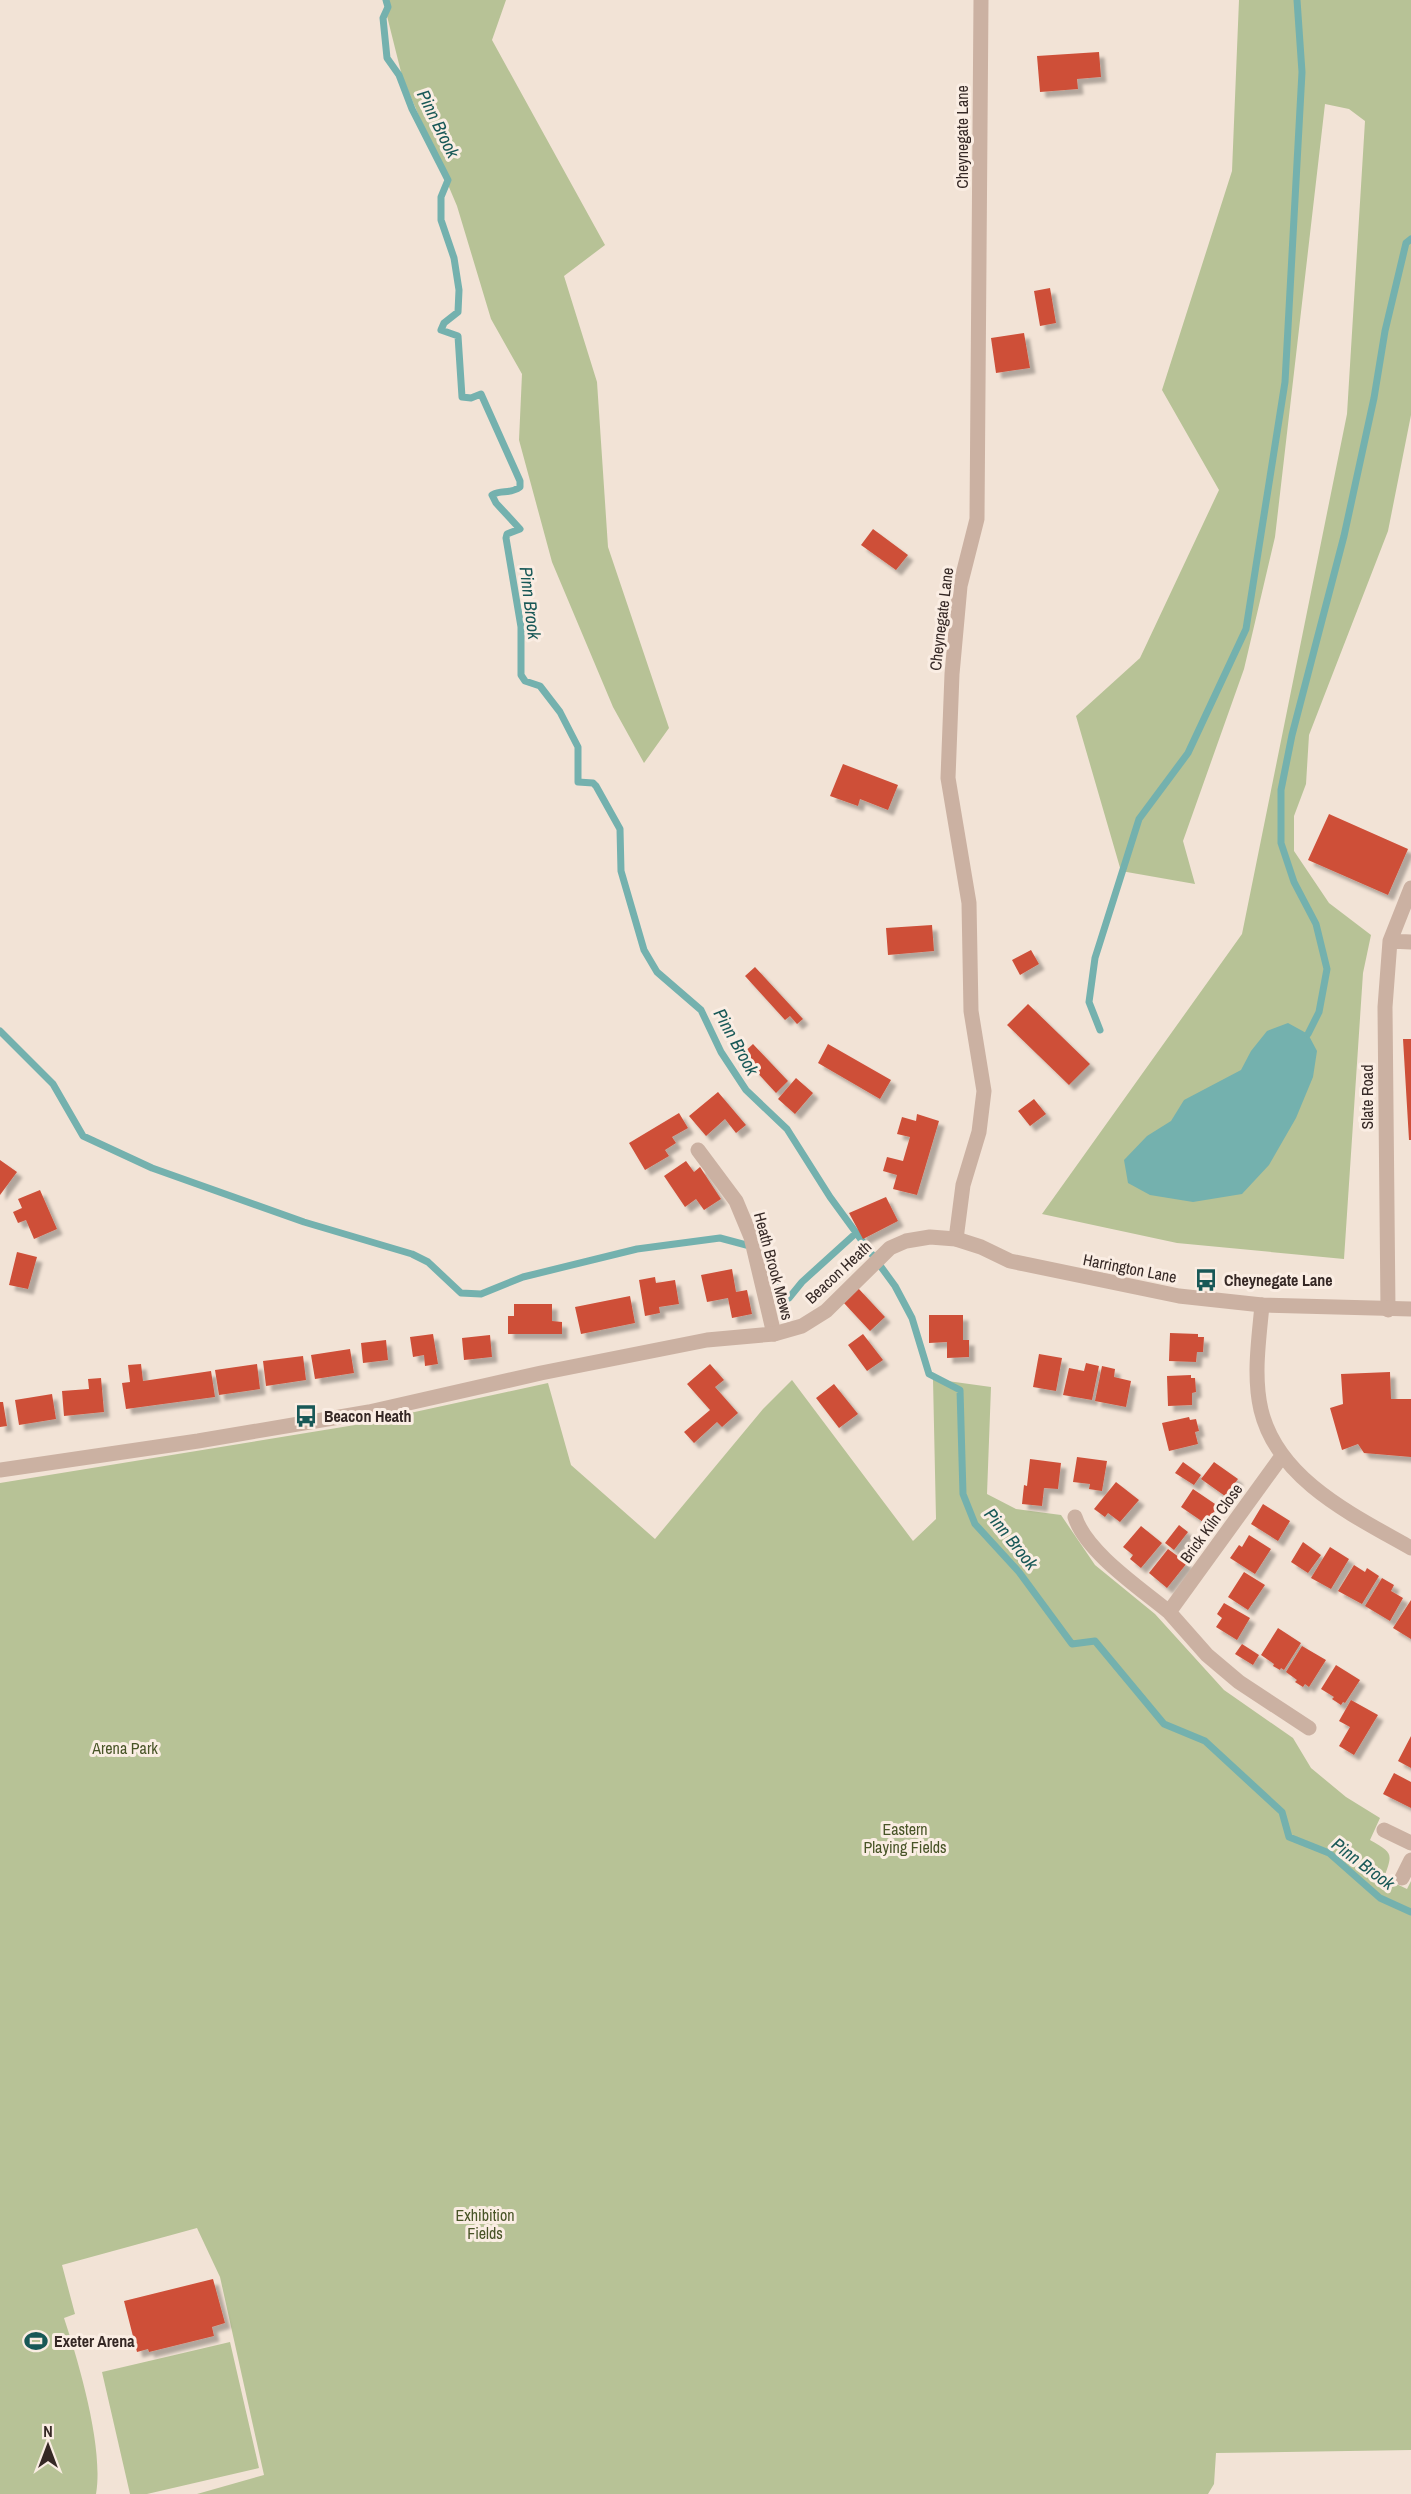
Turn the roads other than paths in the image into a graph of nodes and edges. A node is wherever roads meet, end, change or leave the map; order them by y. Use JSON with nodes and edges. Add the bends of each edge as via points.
{"nodes":[{"id":1,"x":981,"y":0,"type":"edge"},
{"id":2,"x":1411,"y":888,"type":"edge"},
{"id":3,"x":1390,"y":941,"type":"junction"},
{"id":4,"x":1411,"y":942,"type":"edge"},
{"id":5,"x":698,"y":1150,"type":"dead end"},
{"id":6,"x":956,"y":1239,"type":"junction"},
{"id":7,"x":1262,"y":1305,"type":"junction"},
{"id":8,"x":1411,"y":1309,"type":"edge"},
{"id":9,"x":1388,"y":1310,"type":"junction"},
{"id":10,"x":774,"y":1334,"type":"junction"},
{"id":11,"x":1282,"y":1456,"type":"junction"},
{"id":12,"x":0,"y":1470,"type":"edge"},
{"id":13,"x":1075,"y":1517,"type":"dead end"},
{"id":14,"x":1411,"y":1548,"type":"edge"},
{"id":15,"x":1169,"y":1612,"type":"junction"},
{"id":16,"x":1309,"y":1728,"type":"dead end"},
{"id":17,"x":1384,"y":1830,"type":"dead end"},
{"id":18,"x":1411,"y":1843,"type":"edge"},
{"id":19,"x":1411,"y":1860,"type":"edge"},
{"id":20,"x":1402,"y":1878,"type":"dead end"}],
"edges":[{"from":1,"to":6,"type":"street","name":"Cheynegate Lane","via":[[977,519],[960,586],[948,778],[969,903],[971,1011],[984,1091],[979,1132],[963,1185]]},
{"from":2,"to":3,"type":"street","name":"Slate Road"},
{"from":3,"to":4,"type":"street"},
{"from":3,"to":9,"type":"street","name":"Slate Road","via":[[1385,1007]]},
{"from":5,"to":10,"type":"street","name":"Heath Brook Mews","via":[[736,1201],[751,1237]]},
{"from":6,"to":7,"type":"street","name":"Harrington Lane","via":[[1010,1261],[1058,1272],[1179,1296]]},
{"from":6,"to":10,"type":"street","name":"Beacon Heath","via":[[930,1237],[890,1248],[826,1311],[802,1326]]},
{"from":7,"to":9,"type":"street","name":"Harrington Lane"},
{"from":7,"to":11,"type":"street","via":[[1259,1397],[1261,1412]]},
{"from":8,"to":9,"type":"street","name":"Harrington Lane"},
{"from":10,"to":12,"type":"street","name":"Beacon Heath","via":[[707,1340],[369,1412]]},
{"from":11,"to":14,"type":"street","via":[[1301,1477],[1350,1514]]},
{"from":11,"to":15,"type":"street","name":"Brick Kiln Close"},
{"from":13,"to":15,"type":"street","via":[[1094,1548]]},
{"from":15,"to":16,"type":"street","via":[[1207,1655],[1239,1682]]},
{"from":17,"to":18,"type":"street"},
{"from":19,"to":20,"type":"street"}]}
